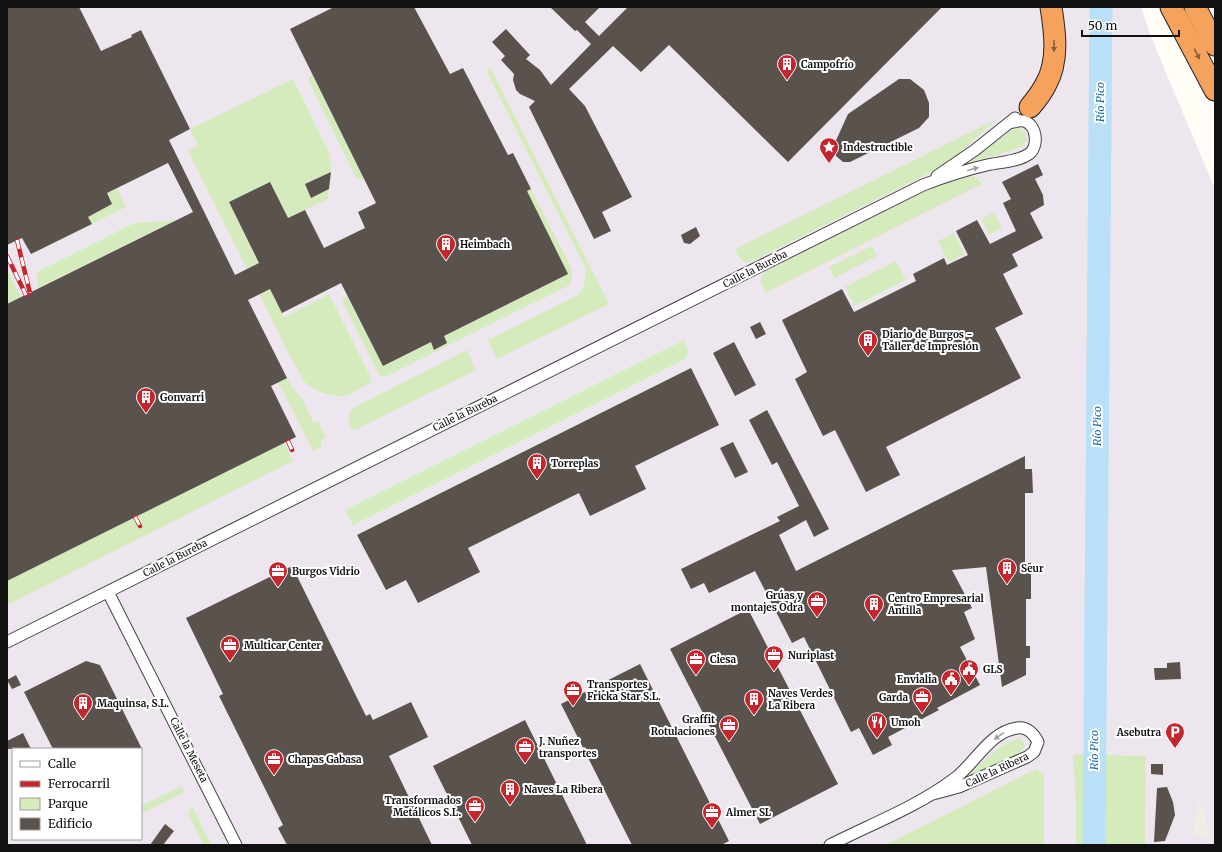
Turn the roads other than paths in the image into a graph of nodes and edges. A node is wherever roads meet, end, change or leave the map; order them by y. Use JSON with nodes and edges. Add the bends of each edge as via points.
{"nodes":[{"id":1,"x":1051,"y":7,"type":"edge"},
{"id":2,"x":1171,"y":7,"type":"edge"},
{"id":3,"x":1195,"y":7,"type":"edge"},
{"id":4,"x":1215,"y":45,"type":"edge"},
{"id":5,"x":1215,"y":90,"type":"edge"},
{"id":6,"x":1030,"y":107,"type":"joint"},
{"id":7,"x":1009,"y":122,"type":"junction"},
{"id":8,"x":923,"y":185,"type":"junction"},
{"id":9,"x":108,"y":592,"type":"junction"},
{"id":10,"x":7,"y":642,"type":"edge"},
{"id":11,"x":932,"y":794,"type":"junction"},
{"id":12,"x":236,"y":845,"type":"edge"},
{"id":13,"x":830,"y":845,"type":"edge"}],
"edges":[{"from":1,"to":6,"type":"highway","one_way":true,"via":[[1054,60],[1046,85]]},
{"from":2,"to":5,"type":"highway","one_way":true},
{"from":3,"to":4,"type":"highway"},
{"from":6,"to":7,"type":"street","name":"Calle la Bureba"},
{"from":7,"to":8,"type":"street","name":"Calle la Bureba","via":[[975,150]]},
{"from":8,"to":7,"type":"street","name":"Calle la Bureba","one_way":true,"via":[[953,174],[1030,154],[1035,144],[1034,131],[1030,124],[1023,121]]},
{"from":8,"to":9,"type":"street","name":"Calle la Bureba"},
{"from":9,"to":10,"type":"street","name":"Calle la Bureba"},
{"from":9,"to":12,"type":"street","name":"Calle la Meseta"},
{"from":11,"to":11,"type":"street","name":"Calle la Ribera","one_way":true,"via":[[959,787],[1027,757],[1034,752],[1038,742],[1030,731],[1018,727],[1008,730],[991,742],[955,779]]},
{"from":11,"to":13,"type":"street","name":"Calle la Ribera"}]}
